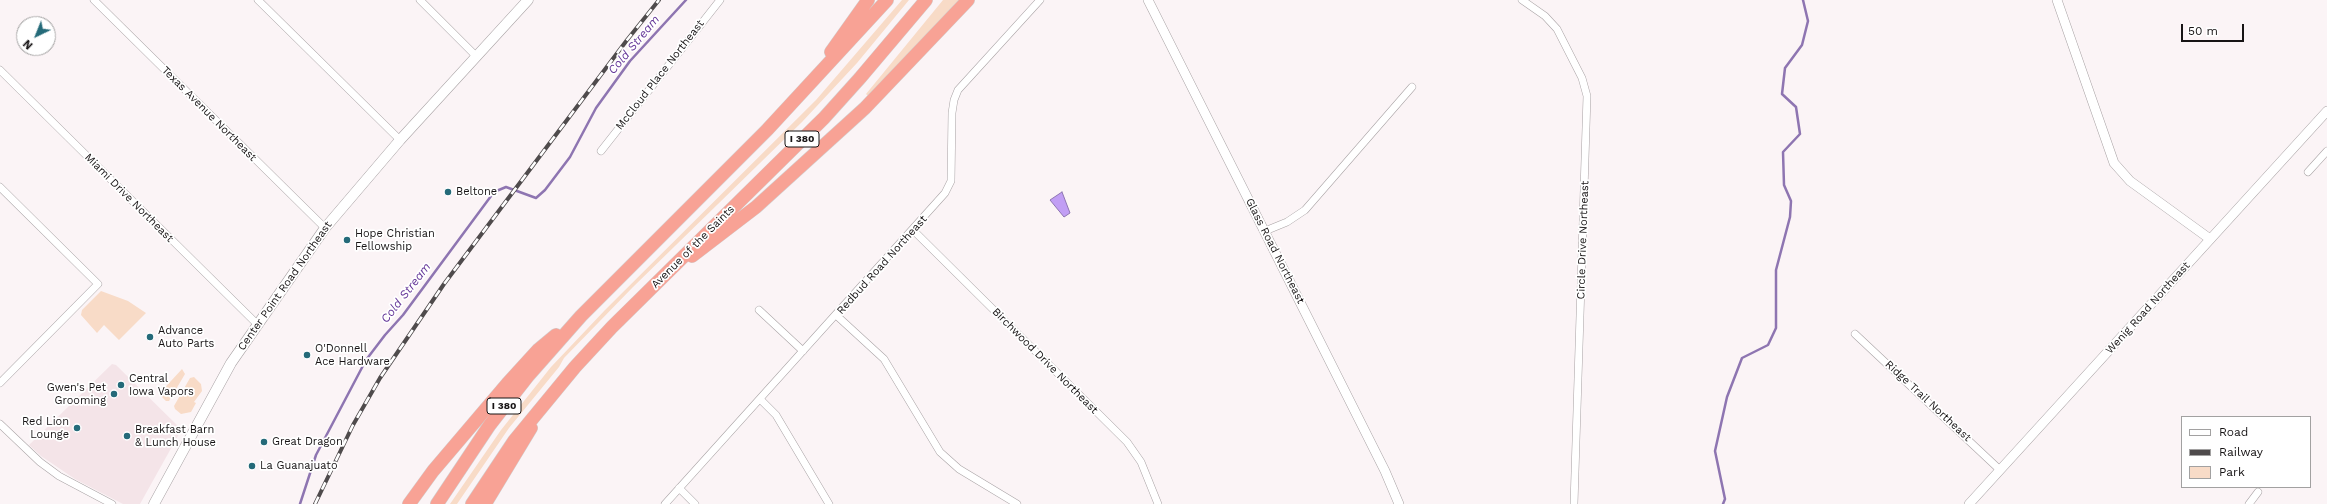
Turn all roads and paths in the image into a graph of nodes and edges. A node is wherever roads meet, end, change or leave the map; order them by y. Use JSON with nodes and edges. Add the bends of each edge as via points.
{"nodes":[{"id":1,"x":94,"y":0,"type":"edge"},
{"id":2,"x":258,"y":0,"type":"edge"},
{"id":3,"x":420,"y":0,"type":"edge"},
{"id":4,"x":528,"y":0,"type":"edge"},
{"id":5,"x":720,"y":0,"type":"edge"},
{"id":6,"x":868,"y":0,"type":"edge"},
{"id":7,"x":887,"y":0,"type":"edge"},
{"id":8,"x":926,"y":0,"type":"edge"},
{"id":9,"x":968,"y":0,"type":"edge"},
{"id":10,"x":1040,"y":0,"type":"edge"},
{"id":11,"x":1148,"y":0,"type":"edge"},
{"id":12,"x":1522,"y":0,"type":"edge"},
{"id":13,"x":2057,"y":0,"type":"edge"},
{"id":14,"x":476,"y":56,"type":"junction"},
{"id":15,"x":0,"y":70,"type":"edge"},
{"id":16,"x":1412,"y":87,"type":"dead end"},
{"id":17,"x":797,"y":98,"type":"junction"},
{"id":18,"x":2327,"y":111,"type":"edge"},
{"id":19,"x":400,"y":140,"type":"junction"},
{"id":20,"x":601,"y":151,"type":"dead end"},
{"id":21,"x":2327,"y":151,"type":"edge"},
{"id":22,"x":2308,"y":172,"type":"dead end"},
{"id":23,"x":0,"y":187,"type":"edge"},
{"id":24,"x":325,"y":228,"type":"junction"},
{"id":25,"x":913,"y":230,"type":"junction"},
{"id":26,"x":1265,"y":231,"type":"junction"},
{"id":27,"x":2210,"y":239,"type":"junction"},
{"id":28,"x":670,"y":270,"type":"junction"},
{"id":29,"x":759,"y":310,"type":"dead end"},
{"id":30,"x":836,"y":315,"type":"junction"},
{"id":31,"x":581,"y":316,"type":"junction"},
{"id":32,"x":258,"y":325,"type":"junction"},
{"id":33,"x":1855,"y":334,"type":"dead end"},
{"id":34,"x":803,"y":351,"type":"junction"},
{"id":35,"x":0,"y":383,"type":"edge"},
{"id":36,"x":760,"y":399,"type":"junction"},
{"id":37,"x":544,"y":402,"type":"junction"},
{"id":38,"x":0,"y":424,"type":"edge"},
{"id":39,"x":2000,"y":470,"type":"junction"},
{"id":40,"x":679,"y":488,"type":"junction"},
{"id":41,"x":2258,"y":492,"type":"dead end"},
{"id":42,"x":112,"y":504,"type":"edge"},
{"id":43,"x":154,"y":504,"type":"edge"},
{"id":44,"x":409,"y":504,"type":"edge"},
{"id":45,"x":437,"y":504,"type":"edge"},
{"id":46,"x":472,"y":504,"type":"edge"},
{"id":47,"x":485,"y":504,"type":"edge"},
{"id":48,"x":665,"y":504,"type":"edge"},
{"id":49,"x":695,"y":504,"type":"edge"},
{"id":50,"x":829,"y":504,"type":"edge"},
{"id":51,"x":1017,"y":504,"type":"edge"},
{"id":52,"x":1158,"y":504,"type":"edge"},
{"id":53,"x":1399,"y":504,"type":"edge"},
{"id":54,"x":1574,"y":504,"type":"edge"},
{"id":55,"x":1969,"y":504,"type":"edge"},
{"id":56,"x":2249,"y":504,"type":"edge"}],
"edges":[{"from":1,"to":24,"type":"street","name":"Texas Avenue Northeast"},
{"from":2,"to":19,"type":"street"},
{"from":3,"to":14,"type":"street"},
{"from":4,"to":14,"type":"main road","name":"Center Point Road Northeast"},
{"from":5,"to":20,"type":"street","name":"McCloud Place Northeast"},
{"from":6,"to":17,"type":"highway"},
{"from":7,"to":17,"type":"highway","number":"I 380"},
{"from":8,"to":28,"type":"highway","name":"Avenue of the Saints","number":"I 380","via":[[824,118]]},
{"from":9,"to":28,"type":"highway","via":[[865,108],[767,197],[707,246]]},
{"from":10,"to":25,"type":"street","name":"Redbud Road Northeast","via":[[958,90],[952,113],[951,181],[936,205]]},
{"from":11,"to":26,"type":"street","name":"Glass Road Northeast"},
{"from":12,"to":54,"type":"street","name":"Circle Drive Northeast","via":[[1545,16],[1557,29],[1582,78],[1587,96]]},
{"from":13,"to":27,"type":"street","via":[[2114,163],[2130,181]]},
{"from":14,"to":19,"type":"main road","name":"Center Point Road Northeast"},
{"from":15,"to":32,"type":"street","name":"Miami Drive Northeast"},
{"from":16,"to":26,"type":"street","via":[[1305,210],[1287,222]]},
{"from":17,"to":31,"type":"highway","number":"I 380"},
{"from":18,"to":27,"type":"street","name":"Wenig Road Northeast"},
{"from":19,"to":24,"type":"main road","name":"Center Point Road Northeast"},
{"from":21,"to":22,"type":"street"},
{"from":23,"to":35,"type":"street","via":[[98,284]]},
{"from":24,"to":32,"type":"main road","name":"Center Point Road Northeast"},
{"from":25,"to":30,"type":"street","name":"Redbud Road Northeast"},
{"from":25,"to":52,"type":"street","name":"Birchwood Drive Northeast","via":[[1127,442],[1141,462]]},
{"from":26,"to":53,"type":"street","name":"Glass Road Northeast","via":[[1385,470]]},
{"from":27,"to":39,"type":"street","name":"Wenig Road Northeast"},
{"from":28,"to":37,"type":"highway","name":"Avenue of the Saints","number":"I 380","via":[[612,327]]},
{"from":29,"to":34,"type":"street"},
{"from":30,"to":34,"type":"street","name":"Redbud Road Northeast"},
{"from":30,"to":51,"type":"street","via":[[884,360],[940,452],[959,469]]},
{"from":31,"to":44,"type":"highway","via":[[538,350],[438,465]]},
{"from":31,"to":45,"type":"highway","number":"I 380","via":[[528,376],[489,426]]},
{"from":32,"to":43,"type":"main road","name":"Center Point Road Northeast","via":[[232,363]]},
{"from":33,"to":39,"type":"street","name":"Ridge Trail Northeast"},
{"from":34,"to":36,"type":"street","name":"Redbud Road Northeast"},
{"from":36,"to":40,"type":"street","name":"Redbud Road Northeast"},
{"from":36,"to":50,"type":"street","via":[[776,415]]},
{"from":37,"to":46,"type":"highway","name":"Avenue of the Saints","number":"I 380","via":[[514,441]]},
{"from":37,"to":47,"type":"highway","via":[[522,446]]},
{"from":38,"to":42,"type":"street","via":[[40,462],[59,476]]},
{"from":39,"to":55,"type":"street","name":"Wenig Road Northeast"},
{"from":40,"to":48,"type":"street","name":"Redbud Road Northeast"},
{"from":40,"to":49,"type":"street"},
{"from":41,"to":56,"type":"street"}]}
